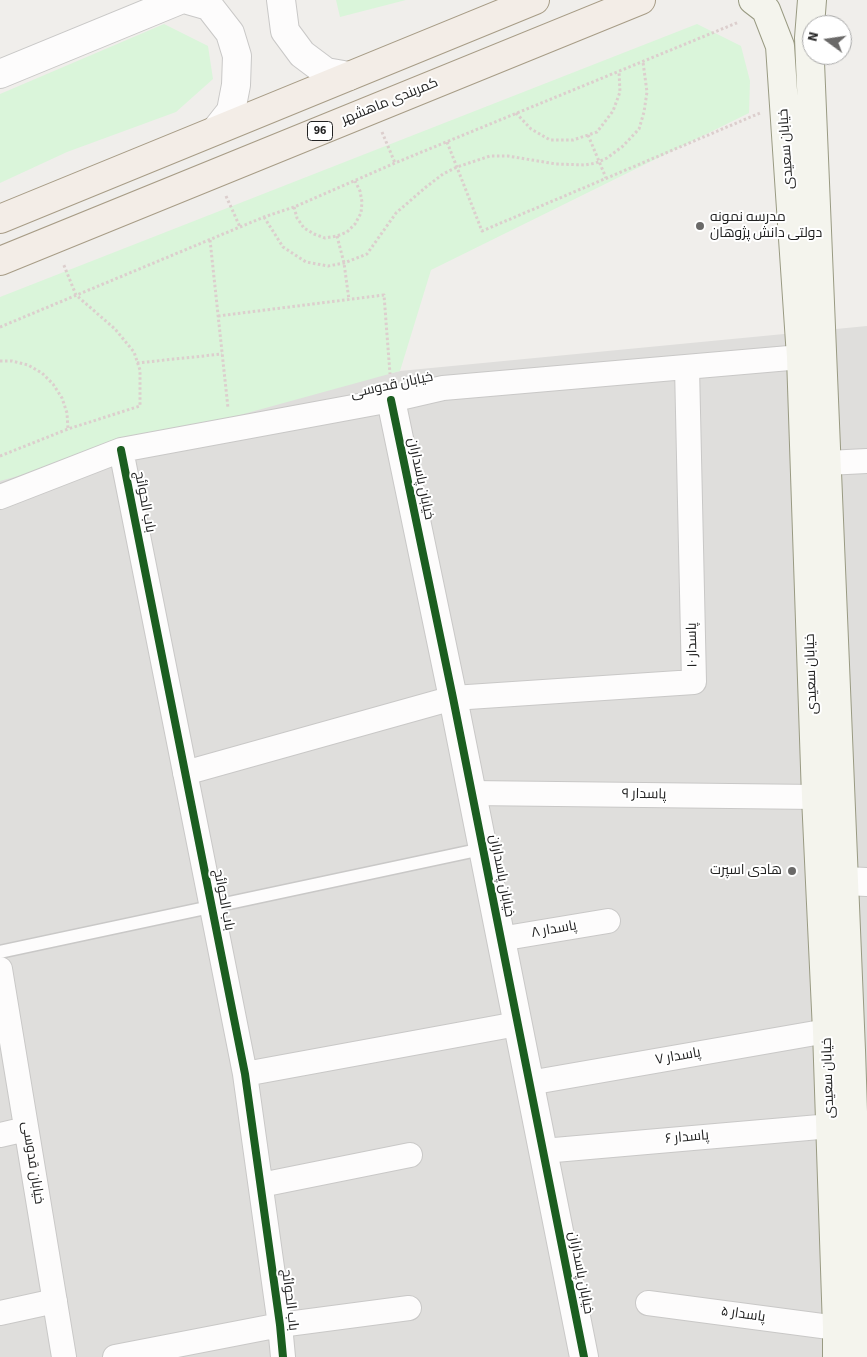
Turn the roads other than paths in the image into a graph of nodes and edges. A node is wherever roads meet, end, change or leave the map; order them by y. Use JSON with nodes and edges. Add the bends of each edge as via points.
{"nodes":[{"id":1,"x":180,"y":0,"type":"edge"},
{"id":2,"x":188,"y":0,"type":"edge"},
{"id":3,"x":281,"y":0,"type":"edge"},
{"id":4,"x":536,"y":0,"type":"edge"},
{"id":5,"x":641,"y":0,"type":"edge"},
{"id":6,"x":812,"y":0,"type":"edge"},
{"id":7,"x":760,"y":5,"type":"edge"},
{"id":8,"x":0,"y":74,"type":"edge"},
{"id":9,"x":349,"y":76,"type":"junction"},
{"id":10,"x":216,"y":130,"type":"junction"},
{"id":11,"x":0,"y":218,"type":"edge"},
{"id":12,"x":0,"y":261,"type":"edge"},
{"id":13,"x":812,"y":356,"type":"junction"},
{"id":14,"x":687,"y":367,"type":"junction"},
{"id":15,"x":391,"y":400,"type":"junction"},
{"id":16,"x":121,"y":450,"type":"junction"},
{"id":17,"x":867,"y":461,"type":"edge"},
{"id":18,"x":827,"y":462,"type":"junction"},
{"id":19,"x":0,"y":498,"type":"edge"},
{"id":20,"x":453,"y":698,"type":"junction"},
{"id":21,"x":185,"y":773,"type":"junction"},
{"id":22,"x":471,"y":793,"type":"junction"},
{"id":23,"x":816,"y":797,"type":"junction"},
{"id":24,"x":482,"y":849,"type":"junction"},
{"id":25,"x":856,"y":882,"type":"edge"},
{"id":26,"x":212,"y":907,"type":"junction"},
{"id":27,"x":608,"y":921,"type":"dead end"},
{"id":28,"x":500,"y":939,"type":"junction"},
{"id":29,"x":0,"y":952,"type":"edge"},
{"id":30,"x":0,"y":969,"type":"edge"},
{"id":31,"x":518,"y":1024,"type":"junction"},
{"id":32,"x":828,"y":1030,"type":"junction"},
{"id":33,"x":859,"y":1050,"type":"edge"},
{"id":34,"x":245,"y":1074,"type":"junction"},
{"id":35,"x":529,"y":1083,"type":"junction"},
{"id":36,"x":831,"y":1126,"type":"junction"},
{"id":37,"x":26,"y":1129,"type":"junction"},
{"id":38,"x":0,"y":1135,"type":"edge"},
{"id":39,"x":543,"y":1150,"type":"junction"},
{"id":40,"x":410,"y":1155,"type":"dead end"},
{"id":41,"x":861,"y":1182,"type":"edge"},
{"id":42,"x":261,"y":1185,"type":"junction"},
{"id":43,"x":55,"y":1302,"type":"junction"},
{"id":44,"x":648,"y":1303,"type":"dead end"},
{"id":45,"x":409,"y":1308,"type":"dead end"},
{"id":46,"x":0,"y":1313,"type":"edge"},
{"id":47,"x":280,"y":1325,"type":"junction"},
{"id":48,"x":855,"y":1328,"type":"edge"},
{"id":49,"x":64,"y":1357,"type":"edge"},
{"id":50,"x":115,"y":1357,"type":"edge"},
{"id":51,"x":283,"y":1357,"type":"edge"},
{"id":52,"x":584,"y":1357,"type":"edge"},
{"id":53,"x":837,"y":1357,"type":"edge"},
{"id":54,"x":860,"y":1357,"type":"edge"}],
"edges":[{"from":1,"to":8,"type":"street"},
{"from":2,"to":10,"type":"street","via":[[209,6],[230,33],[237,56],[231,111]]},
{"from":3,"to":9,"type":"street","via":[[285,31],[302,54],[326,72]]},
{"from":4,"to":9,"type":"main road"},
{"from":5,"to":12,"type":"main road","name":"کمربندی ماهشهر","number":"96"},
{"from":6,"to":13,"type":"main road","name":"خیابان سعیدی","via":[[809,38]]},
{"from":7,"to":13,"type":"main road","name":"خیابان سعیدی","via":[[780,46]]},
{"from":9,"to":10,"type":"main road"},
{"from":10,"to":11,"type":"main road"},
{"from":13,"to":14,"type":"street","name":"خیابان قدوسی"},
{"from":13,"to":18,"type":"main road","name":"خیابان سعیدی"},
{"from":13,"to":23,"type":"main road","name":"خیابان سعیدی"},
{"from":14,"to":15,"type":"street","name":"خیابان قدوسی","via":[[443,388]]},
{"from":14,"to":20,"type":"street","name":"پاسدار ۱۰","via":[[694,682]]},
{"from":15,"to":16,"type":"street","name":"خیابان قدوسی"},
{"from":15,"to":20,"type":"street","name":"خیابان پاسداران"},
{"from":16,"to":19,"type":"street","name":"خیابان قدوسی"},
{"from":16,"to":21,"type":"street","name":"باب الحوائج"},
{"from":17,"to":18,"type":"street"},
{"from":18,"to":25,"type":"main road","name":"خیابان سعیدی"},
{"from":20,"to":21,"type":"street"},
{"from":20,"to":22,"type":"street","name":"خیابان پاسداران"},
{"from":21,"to":26,"type":"street","name":"باب الحوائج"},
{"from":22,"to":23,"type":"street","name":"پاسدار ۹"},
{"from":22,"to":24,"type":"street","name":"خیابان پاسداران"},
{"from":23,"to":32,"type":"main road","name":"خیابان سعیدی"},
{"from":24,"to":26,"type":"lane"},
{"from":24,"to":28,"type":"street","name":"خیابان پاسداران"},
{"from":25,"to":33,"type":"main road","name":"خیابان سعیدی"},
{"from":26,"to":29,"type":"lane"},
{"from":26,"to":34,"type":"street","name":"باب الحوائج"},
{"from":27,"to":28,"type":"street","name":"پاسدار ۸"},
{"from":28,"to":31,"type":"street","name":"خیابان پاسداران"},
{"from":30,"to":37,"type":"street","name":"خیابان قدوسی"},
{"from":31,"to":34,"type":"street"},
{"from":31,"to":35,"type":"street","name":"خیابان پاسداران"},
{"from":32,"to":35,"type":"street","name":"پاسدار ۷"},
{"from":32,"to":36,"type":"main road","name":"خیابان سعیدی"},
{"from":33,"to":41,"type":"main road","name":"خیابان سعیدی"},
{"from":34,"to":42,"type":"street","name":"باب الحوائج"},
{"from":35,"to":39,"type":"street","name":"خیابان پاسداران"},
{"from":36,"to":39,"type":"street","name":"پاسدار ۶"},
{"from":36,"to":48,"type":"main road","name":"خیابان سعیدی"},
{"from":37,"to":38,"type":"street"},
{"from":37,"to":43,"type":"street","name":"خیابان قدوسی"},
{"from":39,"to":52,"type":"street","name":"خیابان پاسداران"},
{"from":40,"to":42,"type":"street"},
{"from":41,"to":48,"type":"main road","name":"خیابان سعیدی"},
{"from":42,"to":47,"type":"street","name":"باب الحوائج"},
{"from":43,"to":46,"type":"street"},
{"from":43,"to":49,"type":"street","name":"خیابان قدوسی"},
{"from":44,"to":48,"type":"street","name":"پاسدار ۵"},
{"from":45,"to":47,"type":"street"},
{"from":47,"to":50,"type":"street"},
{"from":47,"to":51,"type":"street","name":"باب الحوائج"},
{"from":48,"to":53,"type":"main road","name":"خیابان سعیدی"},
{"from":48,"to":54,"type":"main road","name":"خیابان سعیدی"}]}
